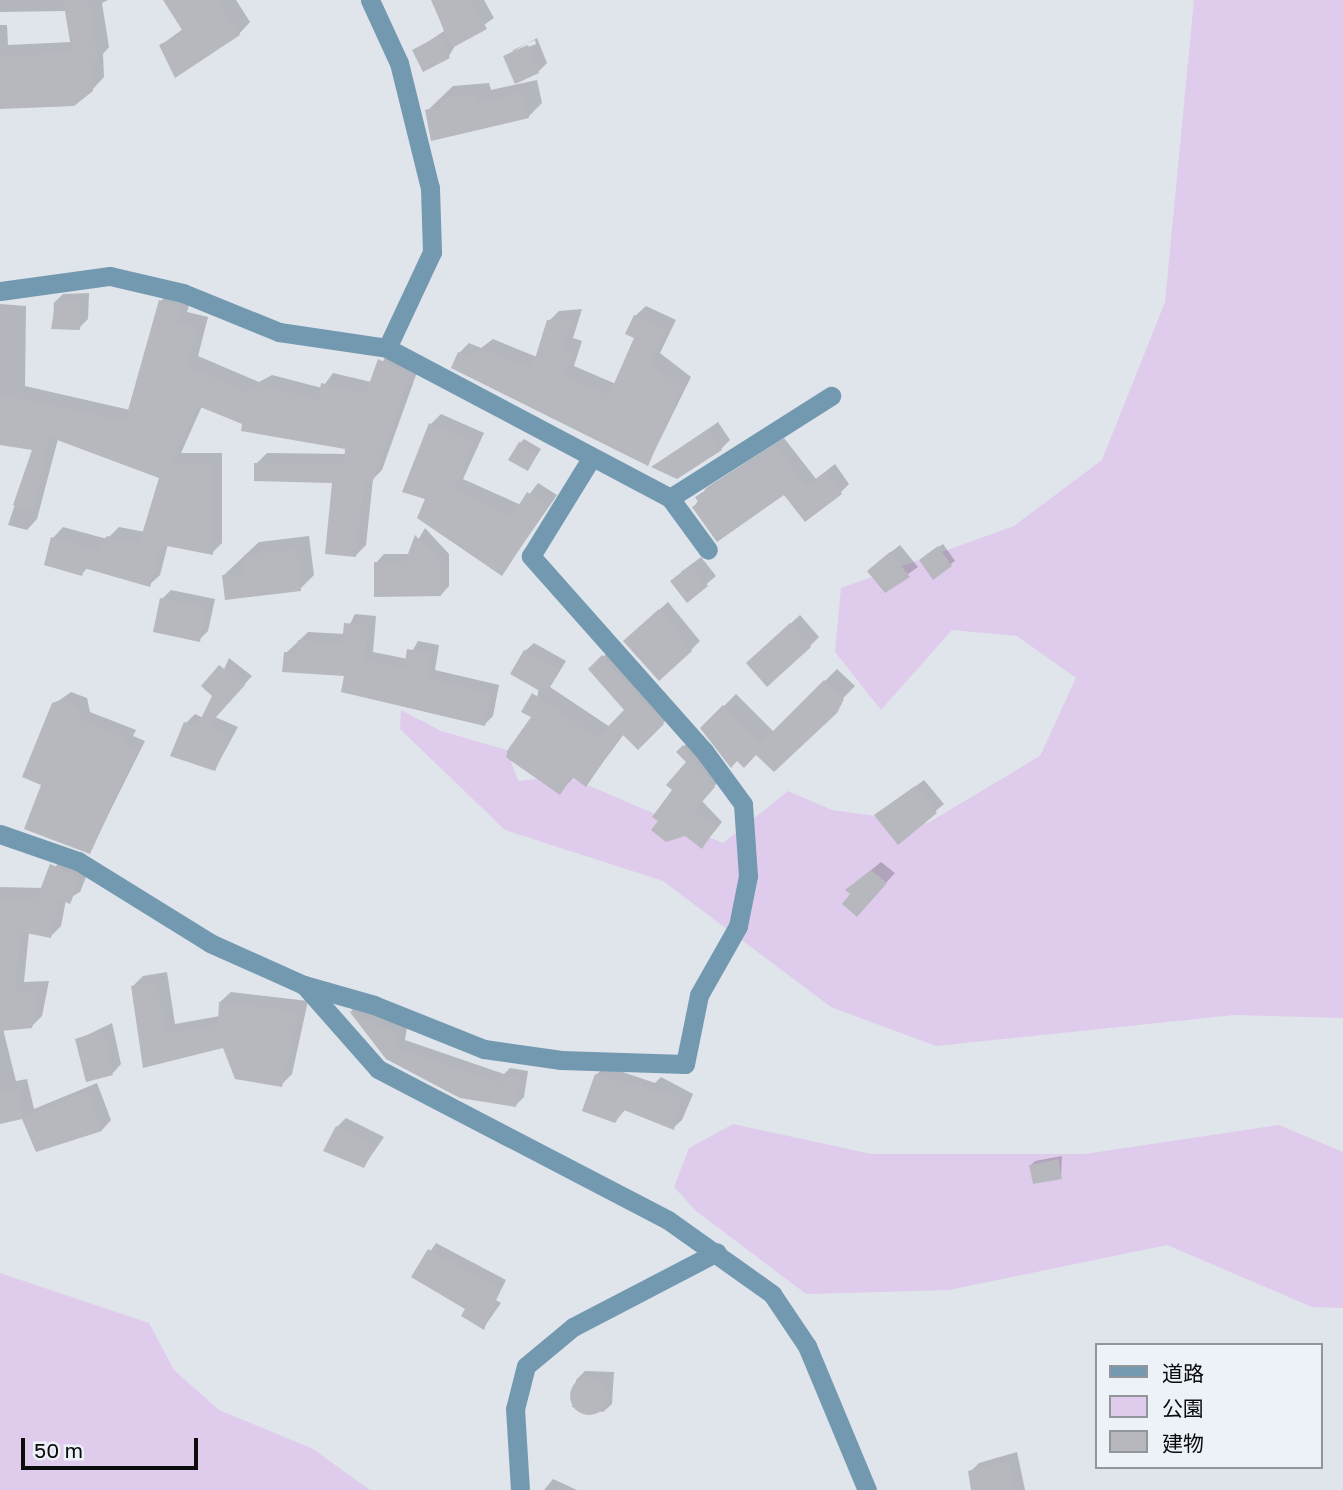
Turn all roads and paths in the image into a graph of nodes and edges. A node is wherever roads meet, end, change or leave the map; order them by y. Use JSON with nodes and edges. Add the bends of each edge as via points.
{"nodes":[{"id":1,"x":370,"y":0,"type":"edge"},
{"id":2,"x":0,"y":291,"type":"edge"},
{"id":3,"x":387,"y":348,"type":"junction"},
{"id":4,"x":831,"y":396,"type":"dead end"},
{"id":5,"x":592,"y":457,"type":"junction"},
{"id":6,"x":670,"y":498,"type":"junction"},
{"id":7,"x":708,"y":550,"type":"dead end"},
{"id":8,"x":0,"y":834,"type":"edge"},
{"id":9,"x":304,"y":985,"type":"junction"},
{"id":10,"x":717,"y":1252,"type":"junction"},
{"id":11,"x":520,"y":1490,"type":"edge"},
{"id":12,"x":867,"y":1490,"type":"edge"}],
"edges":[{"from":1,"to":3,"type":"street","via":[[399,62],[430,188],[432,252]]},
{"from":2,"to":3,"type":"street","via":[[110,276],[183,293],[279,332]]},
{"from":3,"to":5,"type":"street"},
{"from":4,"to":6,"type":"street"},
{"from":5,"to":6,"type":"street"},
{"from":5,"to":9,"type":"street","via":[[531,556],[704,751],[743,804],[748,876],[738,926],[699,995],[685,1064],[562,1060],[484,1049],[374,1005]]},
{"from":6,"to":7,"type":"street"},
{"from":8,"to":9,"type":"street","via":[[78,861],[210,943]]},
{"from":9,"to":10,"type":"street","via":[[378,1069],[668,1220]]},
{"from":10,"to":11,"type":"street","via":[[573,1327],[526,1366],[515,1409]]},
{"from":10,"to":12,"type":"street","via":[[772,1294],[796,1323]]}]}
